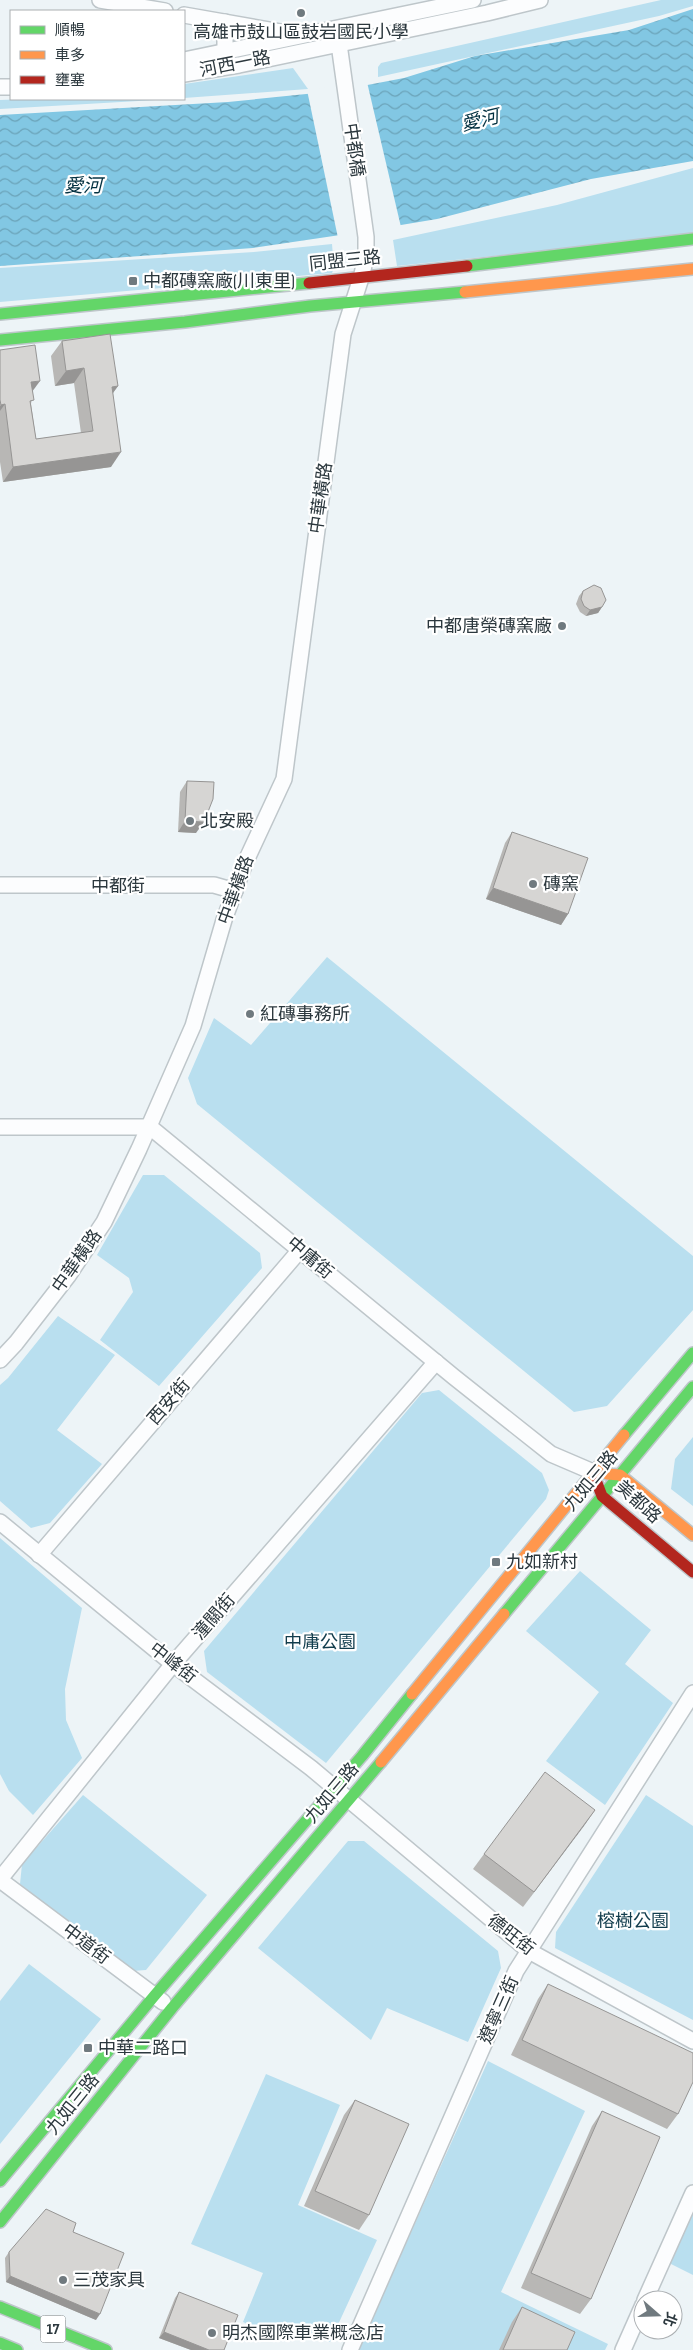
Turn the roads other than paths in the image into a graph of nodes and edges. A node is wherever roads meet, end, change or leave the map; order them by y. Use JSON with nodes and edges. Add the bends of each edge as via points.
{"nodes":[{"id":1,"x":100,"y":0,"type":"edge"},
{"id":2,"x":473,"y":0,"type":"edge"},
{"id":3,"x":502,"y":0,"type":"edge"},
{"id":4,"x":540,"y":0,"type":"edge"},
{"id":5,"x":521,"y":5,"type":"junction"},
{"id":6,"x":159,"y":10,"type":"edge"},
{"id":7,"x":185,"y":14,"type":"edge"},
{"id":8,"x":225,"y":22,"type":"junction"},
{"id":9,"x":307,"y":36,"type":"junction"},
{"id":10,"x":339,"y":44,"type":"junction"},
{"id":11,"x":224,"y":53,"type":"junction"},
{"id":12,"x":185,"y":60,"type":"edge"},
{"id":13,"x":185,"y":74,"type":"edge"},
{"id":14,"x":693,"y":239,"type":"edge"},
{"id":15,"x":366,"y":257,"type":"joint"},
{"id":16,"x":693,"y":269,"type":"edge"},
{"id":17,"x":361,"y":278,"type":"junction"},
{"id":18,"x":354,"y":302,"type":"junction"},
{"id":19,"x":0,"y":314,"type":"edge"},
{"id":20,"x":0,"y":340,"type":"edge"},
{"id":21,"x":0,"y":885,"type":"edge"},
{"id":22,"x":234,"y":891,"type":"junction"},
{"id":23,"x":0,"y":1127,"type":"edge"},
{"id":24,"x":150,"y":1127,"type":"junction"},
{"id":25,"x":300,"y":1250,"type":"junction"},
{"id":26,"x":693,"y":1353,"type":"edge"},
{"id":27,"x":0,"y":1360,"type":"edge"},
{"id":28,"x":436,"y":1362,"type":"junction"},
{"id":29,"x":693,"y":1387,"type":"edge"},
{"id":30,"x":594,"y":1472,"type":"junction"},
{"id":31,"x":620,"y":1475,"type":"junction"},
{"id":32,"x":602,"y":1496,"type":"junction"},
{"id":33,"x":0,"y":1522,"type":"edge"},
{"id":34,"x":693,"y":1535,"type":"edge"},
{"id":35,"x":39,"y":1555,"type":"junction"},
{"id":36,"x":693,"y":1572,"type":"edge"},
{"id":37,"x":173,"y":1664,"type":"junction"},
{"id":38,"x":693,"y":1693,"type":"edge"},
{"id":39,"x":334,"y":1787,"type":"junction"},
{"id":40,"x":349,"y":1800,"type":"junction"},
{"id":41,"x":0,"y":1879,"type":"edge"},
{"id":42,"x":529,"y":1951,"type":"junction"},
{"id":43,"x":155,"y":1996,"type":"junction"},
{"id":44,"x":172,"y":2008,"type":"junction"},
{"id":45,"x":693,"y":2041,"type":"edge"},
{"id":46,"x":0,"y":2181,"type":"edge"},
{"id":47,"x":693,"y":2193,"type":"edge"},
{"id":48,"x":0,"y":2222,"type":"edge"},
{"id":49,"x":649,"y":2290,"type":"edge"},
{"id":50,"x":0,"y":2307,"type":"edge"},
{"id":51,"x":633,"y":2328,"type":"edge"},
{"id":52,"x":0,"y":2343,"type":"edge"},
{"id":53,"x":17,"y":2350,"type":"edge"},
{"id":54,"x":106,"y":2350,"type":"edge"},
{"id":55,"x":350,"y":2350,"type":"edge"},
{"id":56,"x":623,"y":2350,"type":"edge"}],
"edges":[{"from":1,"to":6,"type":"street"},
{"from":2,"to":9,"type":"street","name":"河西一路"},
{"from":3,"to":5,"type":"street","name":"河西一路"},
{"from":4,"to":5,"type":"street","name":"河西一路"},
{"from":5,"to":10,"type":"street","name":"河西一路"},
{"from":7,"to":8,"type":"street"},
{"from":8,"to":9,"type":"street"},
{"from":8,"to":11,"type":"street"},
{"from":9,"to":11,"type":"street","name":"河西一路"},
{"from":10,"to":13,"type":"street","name":"河西一路"},
{"from":10,"to":15,"type":"street","name":"中都橋","via":[[366,237]]},
{"from":11,"to":12,"type":"street","name":"河西一路"},
{"from":14,"to":17,"type":"street","name":"同盟三路"},
{"from":15,"to":17,"type":"street","name":"中華橫路"},
{"from":16,"to":18,"type":"street"},
{"from":17,"to":18,"type":"street","name":"中華橫路"},
{"from":17,"to":19,"type":"street","name":"同盟三路"},
{"from":18,"to":20,"type":"street"},
{"from":18,"to":22,"type":"street","name":"中華橫路","via":[[343,334],[284,779]]},
{"from":21,"to":22,"type":"street","name":"中都街","via":[[214,885]]},
{"from":22,"to":24,"type":"street","name":"中華橫路","via":[[193,1026]]},
{"from":23,"to":24,"type":"street"},
{"from":24,"to":25,"type":"street","name":"中庸街"},
{"from":24,"to":27,"type":"street","name":"中華橫路","via":[[104,1222],[68,1276]]},
{"from":25,"to":28,"type":"street","name":"中庸街"},
{"from":25,"to":35,"type":"street","name":"西安街"},
{"from":26,"to":30,"type":"street","name":"九如三路"},
{"from":28,"to":30,"type":"street","name":"中庸街","via":[[552,1454]]},
{"from":28,"to":37,"type":"street","name":"潼關街"},
{"from":29,"to":31,"type":"street","name":"九如三路"},
{"from":30,"to":31,"type":"street","name":"美都路"},
{"from":30,"to":32,"type":"street","name":"美都路"},
{"from":30,"to":39,"type":"street","name":"九如三路"},
{"from":31,"to":32,"type":"street","name":"九如三路"},
{"from":31,"to":34,"type":"street","name":"美都路"},
{"from":32,"to":36,"type":"street","name":"美都路"},
{"from":32,"to":40,"type":"street","name":"九如三路"},
{"from":33,"to":35,"type":"street","name":"中峰街"},
{"from":35,"to":37,"type":"street","name":"中峰街"},
{"from":37,"to":39,"type":"street","name":"中峰街"},
{"from":37,"to":41,"type":"street","name":"潼關街"},
{"from":38,"to":42,"type":"street","name":"遼寧三街"},
{"from":39,"to":40,"type":"street","name":"中峰街"},
{"from":39,"to":43,"type":"street","name":"九如三路"},
{"from":40,"to":42,"type":"street","name":"德旺街"},
{"from":40,"to":44,"type":"street","name":"九如三路"},
{"from":41,"to":43,"type":"street","name":"中道街"},
{"from":42,"to":45,"type":"street","name":"德旺街"},
{"from":42,"to":55,"type":"street","name":"遼寧三街","via":[[516,1971]]},
{"from":43,"to":44,"type":"street","name":"中道街"},
{"from":43,"to":46,"type":"street","name":"九如三路"},
{"from":44,"to":48,"type":"street","name":"九如三路"},
{"from":47,"to":49,"type":"street"},
{"from":50,"to":54,"type":"street","number":"17"},
{"from":51,"to":56,"type":"street"},
{"from":52,"to":53,"type":"street","number":"17"}]}
